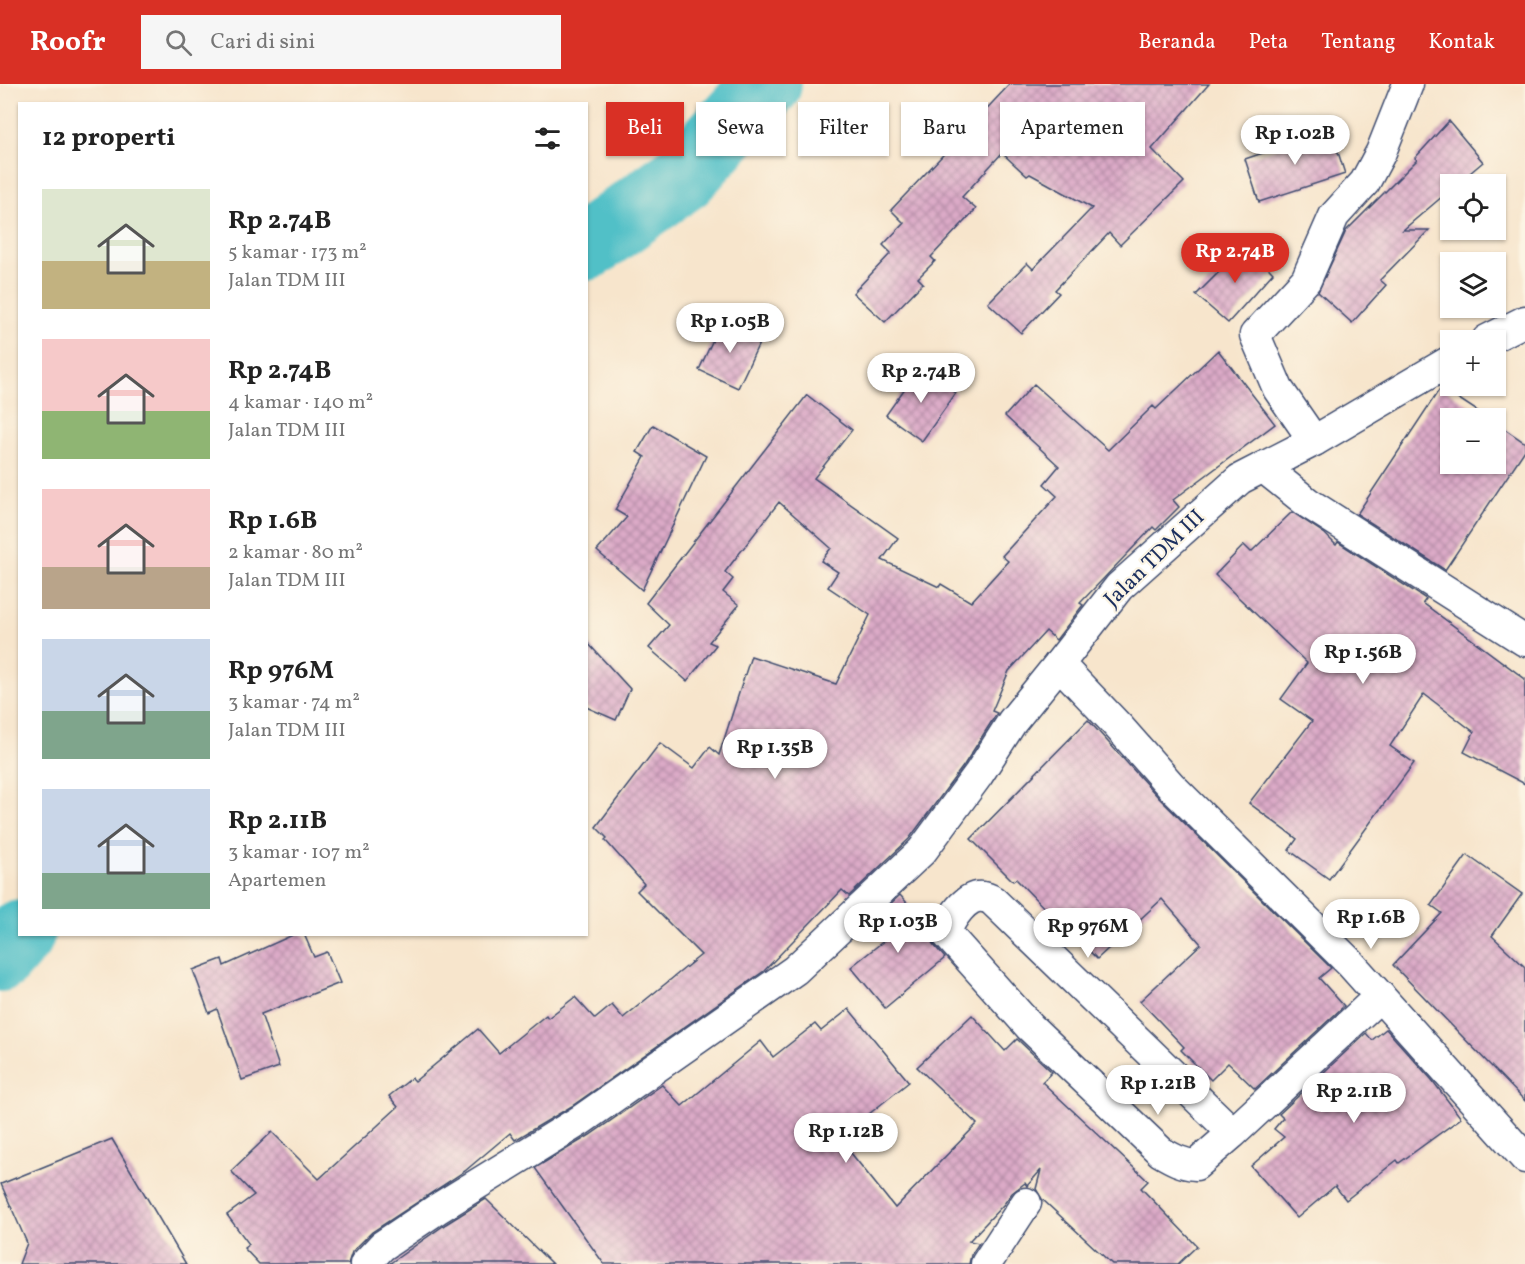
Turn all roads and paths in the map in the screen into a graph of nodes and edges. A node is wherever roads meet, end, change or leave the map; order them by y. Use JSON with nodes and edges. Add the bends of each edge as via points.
{"nodes":[{"id":1,"x":1408,"y":84,"type":"edge"},
{"id":2,"x":1525,"y":321,"type":"edge"},
{"id":3,"x":1506,"y":330,"type":"edge"},
{"id":4,"x":1440,"y":367,"type":"edge"},
{"id":5,"x":1314,"y":441,"type":"junction"},
{"id":6,"x":1263,"y":467,"type":"junction"},
{"id":7,"x":1525,"y":641,"type":"edge"},
{"id":8,"x":1059,"y":664,"type":"junction"},
{"id":9,"x":1380,"y":996,"type":"junction"},
{"id":10,"x":1233,"y":1133,"type":"junction"},
{"id":11,"x":1525,"y":1158,"type":"edge"},
{"id":12,"x":1026,"y":1203,"type":"dead end"},
{"id":13,"x":365,"y":1264,"type":"edge"},
{"id":14,"x":986,"y":1264,"type":"edge"}],
"edges":[{"from":1,"to":5,"type":"street","via":[[1382,152],[1365,182],[1334,216],[1306,280],[1254,335],[1278,389]]},
{"from":2,"to":3,"type":"street"},
{"from":4,"to":5,"type":"street","name":"Jalan TDM III"},
{"from":5,"to":6,"type":"street","name":"Jalan TDM III"},
{"from":6,"to":7,"type":"street","via":[[1308,503]]},
{"from":6,"to":8,"type":"street","name":"Jalan TDM III","via":[[1240,479],[1119,587]]},
{"from":8,"to":9,"type":"street","via":[[1171,786]]},
{"from":8,"to":13,"type":"street","name":"Jalan TDM III","via":[[1012,722],[922,851],[795,970],[581,1120],[382,1246]]},
{"from":9,"to":10,"type":"street"},
{"from":9,"to":11,"type":"street"},
{"from":10,"to":10,"type":"street","via":[[993,901],[976,897],[949,923],[946,933],[1030,1027],[1161,1152],[1196,1165]]},
{"from":12,"to":14,"type":"street"}]}
